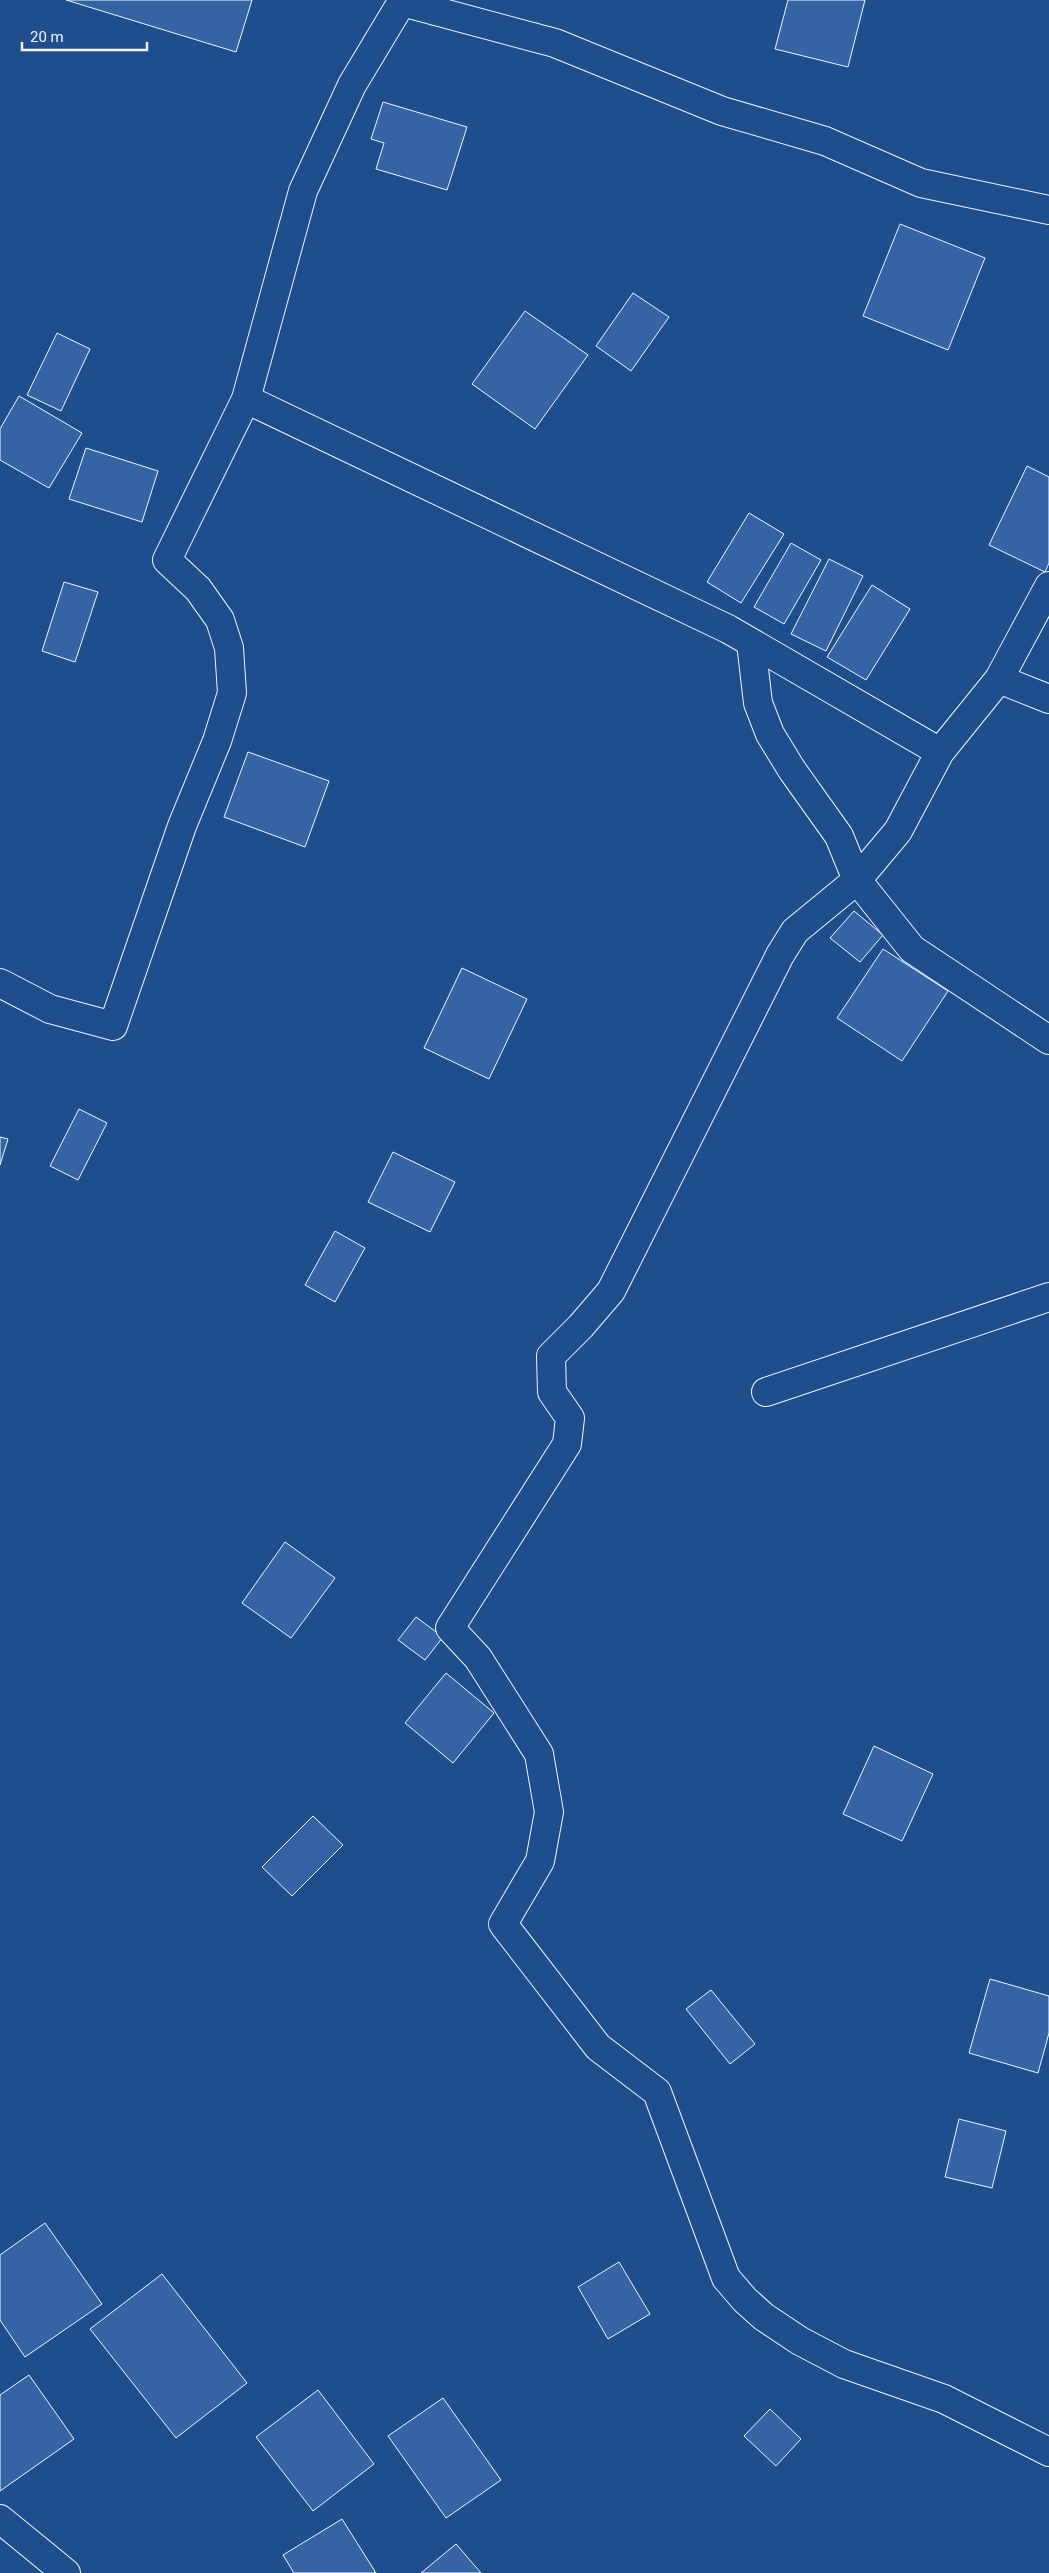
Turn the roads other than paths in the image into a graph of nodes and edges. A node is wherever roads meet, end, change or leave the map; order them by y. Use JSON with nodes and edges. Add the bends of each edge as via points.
{"nodes":[{"id":1,"x":402,"y":1,"type":"edge"},
{"id":2,"x":1049,"y":210,"type":"edge"},
{"id":3,"x":246,"y":399,"type":"junction"},
{"id":4,"x":1049,"y":586,"type":"edge"},
{"id":5,"x":751,"y":643,"type":"junction"},
{"id":6,"x":999,"y":679,"type":"junction"},
{"id":7,"x":1049,"y":699,"type":"edge"},
{"id":8,"x":940,"y":752,"type":"junction"},
{"id":9,"x":856,"y":880,"type":"junction"},
{"id":10,"x":0,"y":983,"type":"edge"},
{"id":11,"x":1049,"y":1040,"type":"edge"},
{"id":12,"x":1049,"y":1297,"type":"edge"},
{"id":13,"x":766,"y":1392,"type":"dead end"},
{"id":14,"x":1049,"y":2452,"type":"edge"},
{"id":15,"x":3,"y":2531,"type":"edge"},
{"id":16,"x":66,"y":2573,"type":"edge"}],
"edges":[{"from":1,"to":2,"type":"street","via":[[556,43],[722,111],[825,141],[921,183]]},
{"from":1,"to":3,"type":"street","via":[[352,85],[303,191]]},
{"from":3,"to":5,"type":"street","via":[[728,629]]},
{"from":3,"to":10,"type":"street","via":[[167,560],[198,589],[220,620],[229,648],[232,693],[113,1026],[50,1009]]},
{"from":4,"to":6,"type":"street"},
{"from":5,"to":8,"type":"street"},
{"from":5,"to":9,"type":"street","via":[[758,702],[770,734],[839,836]]},
{"from":6,"to":7,"type":"street"},
{"from":6,"to":8,"type":"street"},
{"from":8,"to":9,"type":"street","via":[[898,831]]},
{"from":9,"to":11,"type":"street","via":[[912,949]]},
{"from":9,"to":14,"type":"street","via":[[795,931],[611,1291],[551,1356],[552,1392],[570,1418],[567,1444],[450,1628],[478,1658],[539,1754],[549,1812],[540,1861],[503,1924],[598,2047],[657,2092],[726,2278],[764,2317],[800,2341],[844,2364],[944,2400]]},
{"from":12,"to":13,"type":"street"},
{"from":15,"to":16,"type":"street"}]}
